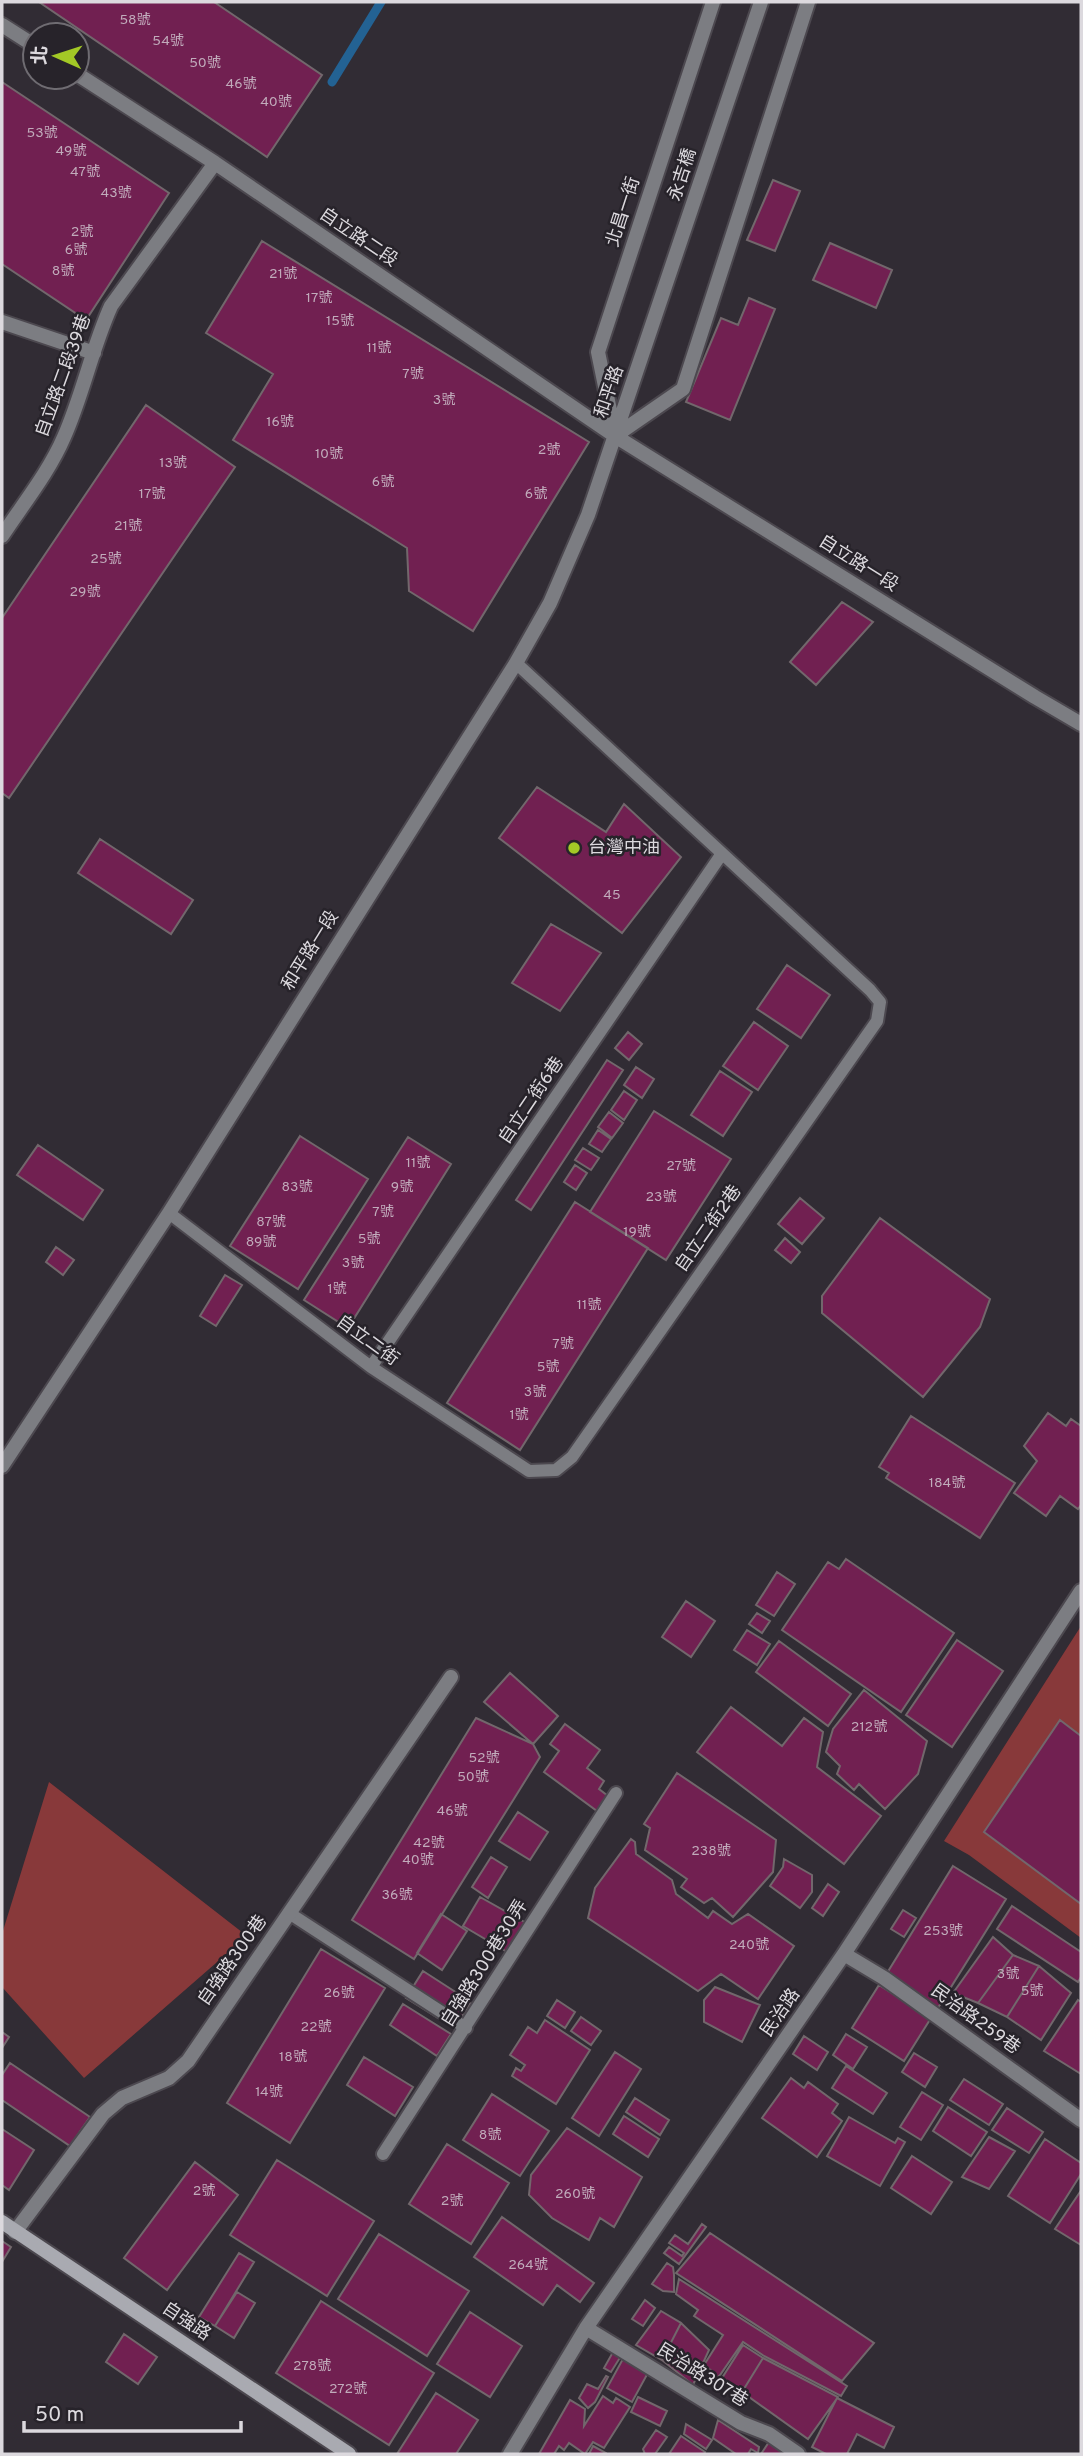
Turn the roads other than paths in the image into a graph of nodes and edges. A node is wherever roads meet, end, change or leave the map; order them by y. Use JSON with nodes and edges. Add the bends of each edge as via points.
{"nodes":[{"id":1,"x":713,"y":2,"type":"edge"},
{"id":2,"x":761,"y":2,"type":"edge"},
{"id":3,"x":808,"y":2,"type":"edge"},
{"id":4,"x":2,"y":25,"type":"edge"},
{"id":5,"x":21,"y":37,"type":"edge"},
{"id":6,"x":91,"y":83,"type":"edge"},
{"id":7,"x":215,"y":163,"type":"junction"},
{"id":8,"x":2,"y":322,"type":"edge"},
{"id":9,"x":94,"y":353,"type":"junction"},
{"id":10,"x":642,"y":360,"type":"joint"},
{"id":11,"x":615,"y":436,"type":"junction"},
{"id":12,"x":2,"y":536,"type":"edge"},
{"id":13,"x":516,"y":663,"type":"junction"},
{"id":14,"x":1081,"y":723,"type":"edge"},
{"id":15,"x":721,"y":855,"type":"junction"},
{"id":16,"x":169,"y":1213,"type":"junction"},
{"id":17,"x":371,"y":1367,"type":"junction"},
{"id":18,"x":2,"y":1466,"type":"edge"},
{"id":19,"x":556,"y":1470,"type":"joint"},
{"id":20,"x":1081,"y":1591,"type":"edge"},
{"id":21,"x":451,"y":1677,"type":"dead end"},
{"id":22,"x":616,"y":1793,"type":"dead end"},
{"id":23,"x":289,"y":1913,"type":"junction"},
{"id":24,"x":844,"y":1954,"type":"junction"},
{"id":25,"x":466,"y":2028,"type":"junction"},
{"id":26,"x":1081,"y":2120,"type":"edge"},
{"id":27,"x":383,"y":2154,"type":"dead end"},
{"id":28,"x":2,"y":2222,"type":"edge"},
{"id":29,"x":15,"y":2232,"type":"junction"},
{"id":30,"x":586,"y":2328,"type":"junction"},
{"id":31,"x":349,"y":2454,"type":"edge"},
{"id":32,"x":510,"y":2454,"type":"edge"},
{"id":33,"x":798,"y":2454,"type":"edge"}],
"edges":[{"from":1,"to":11,"type":"street","name":"北昌一街","via":[[598,352]]},
{"from":2,"to":10,"type":"street","name":"永吉橋"},
{"from":3,"to":11,"type":"street","via":[[683,389]]},
{"from":4,"to":5,"type":"street"},
{"from":6,"to":7,"type":"street","name":"自立路二段"},
{"from":7,"to":9,"type":"street","name":"自立路二段39巷","via":[[111,306]]},
{"from":7,"to":11,"type":"street","name":"自立路二段"},
{"from":8,"to":9,"type":"street"},
{"from":9,"to":12,"type":"street","name":"自立路二段39巷","via":[[57,453]]},
{"from":10,"to":11,"type":"street","name":"和平路"},
{"from":11,"to":13,"type":"street","name":"和平路一段","via":[[588,516],[550,603]]},
{"from":11,"to":14,"type":"street","name":"自立路一段"},
{"from":13,"to":15,"type":"lane"},
{"from":13,"to":16,"type":"street","name":"和平路一段"},
{"from":15,"to":17,"type":"lane","name":"自立二街6巷"},
{"from":15,"to":19,"type":"lane","name":"自立二街2巷","via":[[870,990],[880,1002],[877,1021],[572,1457]]},
{"from":16,"to":17,"type":"lane","name":"自立二街"},
{"from":16,"to":18,"type":"street","name":"和平路一段"},
{"from":17,"to":19,"type":"lane","name":"自立二街","via":[[529,1471]]},
{"from":20,"to":24,"type":"street","name":"民治路"},
{"from":21,"to":23,"type":"street","name":"自強路300巷"},
{"from":22,"to":25,"type":"lane","name":"自強路300巷30弄"},
{"from":23,"to":25,"type":"lane"},
{"from":23,"to":29,"type":"street","name":"自強路300巷","via":[[188,2062],[169,2078],[122,2098],[103,2114]]},
{"from":24,"to":26,"type":"street","name":"民治路259巷"},
{"from":24,"to":30,"type":"street","name":"民治路"},
{"from":25,"to":27,"type":"lane","name":"自強路300巷30弄"},
{"from":28,"to":29,"type":"street","name":"自強路"},
{"from":29,"to":31,"type":"street","name":"自強路"},
{"from":30,"to":32,"type":"street","name":"民治路"},
{"from":30,"to":33,"type":"street","name":"民治路307巷"}]}
